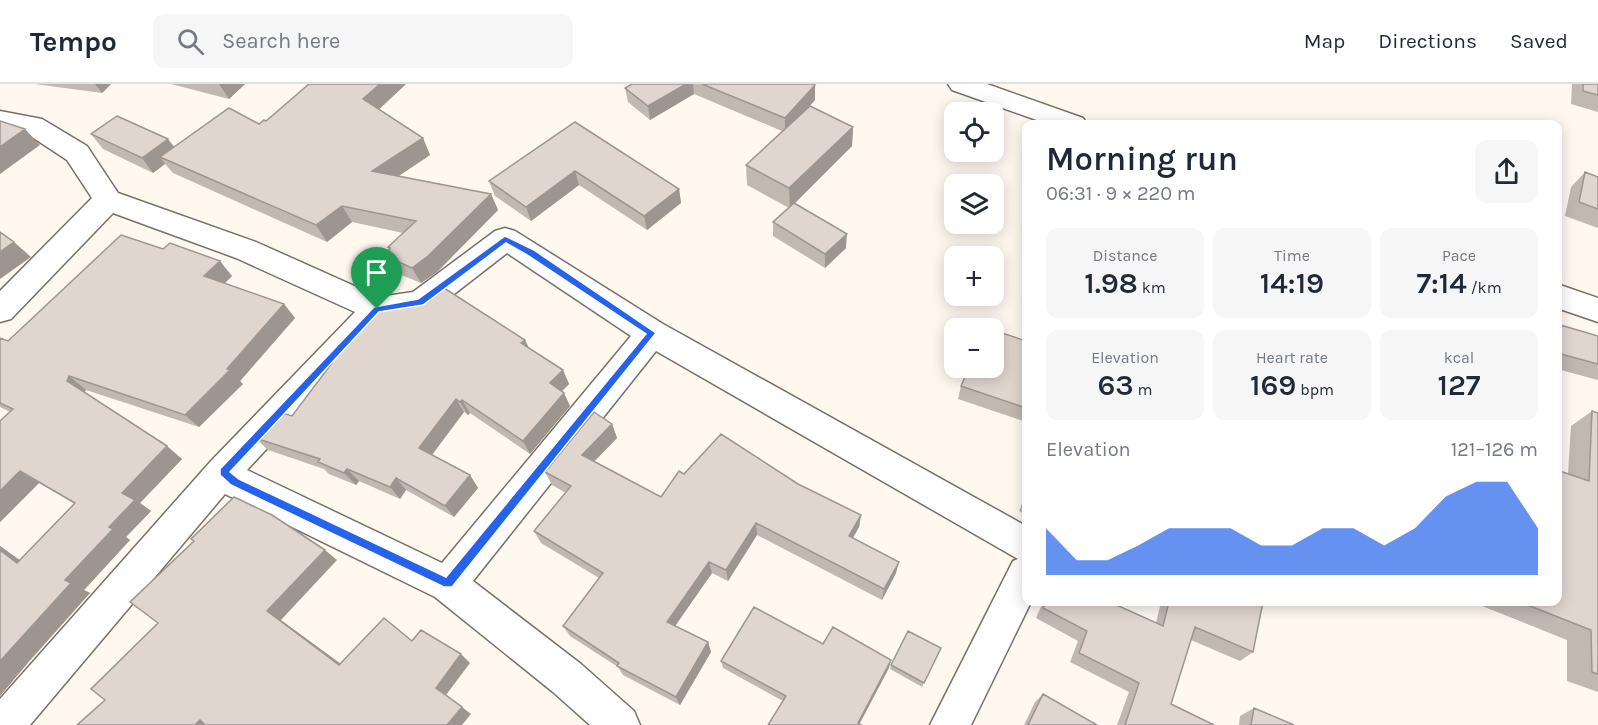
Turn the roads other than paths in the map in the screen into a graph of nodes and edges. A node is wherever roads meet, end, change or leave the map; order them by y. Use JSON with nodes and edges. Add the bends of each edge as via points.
{"nodes":[{"id":1,"x":960,"y":84,"type":"edge"},
{"id":2,"x":0,"y":120,"type":"edge"},
{"id":3,"x":1063,"y":120,"type":"edge"},
{"id":4,"x":108,"y":200,"type":"junction"},
{"id":5,"x":1562,"y":298,"type":"edge"},
{"id":6,"x":377,"y":309,"type":"junction"},
{"id":7,"x":0,"y":310,"type":"edge"},
{"id":8,"x":1598,"y":310,"type":"edge"},
{"id":9,"x":652,"y":333,"type":"junction"},
{"id":10,"x":223,"y":472,"type":"junction"},
{"id":11,"x":1022,"y":543,"type":"edge"},
{"id":12,"x":1022,"y":581,"type":"edge"},
{"id":13,"x":448,"y":584,"type":"junction"},
{"id":14,"x":4,"y":725,"type":"edge"},
{"id":15,"x":620,"y":725,"type":"edge"},
{"id":16,"x":950,"y":725,"type":"edge"}],
"edges":[{"from":1,"to":3,"type":"street"},
{"from":2,"to":4,"type":"street","via":[[33,125],[77,153]]},
{"from":4,"to":6,"type":"street","via":[[246,250]]},
{"from":4,"to":7,"type":"street"},
{"from":5,"to":8,"type":"street"},
{"from":6,"to":9,"type":"street","via":[[420,303],[505,239]]},
{"from":6,"to":10,"type":"street"},
{"from":9,"to":11,"type":"street"},
{"from":9,"to":13,"type":"street"},
{"from":10,"to":13,"type":"street","via":[[235,482]]},
{"from":10,"to":14,"type":"street"},
{"from":12,"to":16,"type":"street"},
{"from":13,"to":15,"type":"street"}]}
